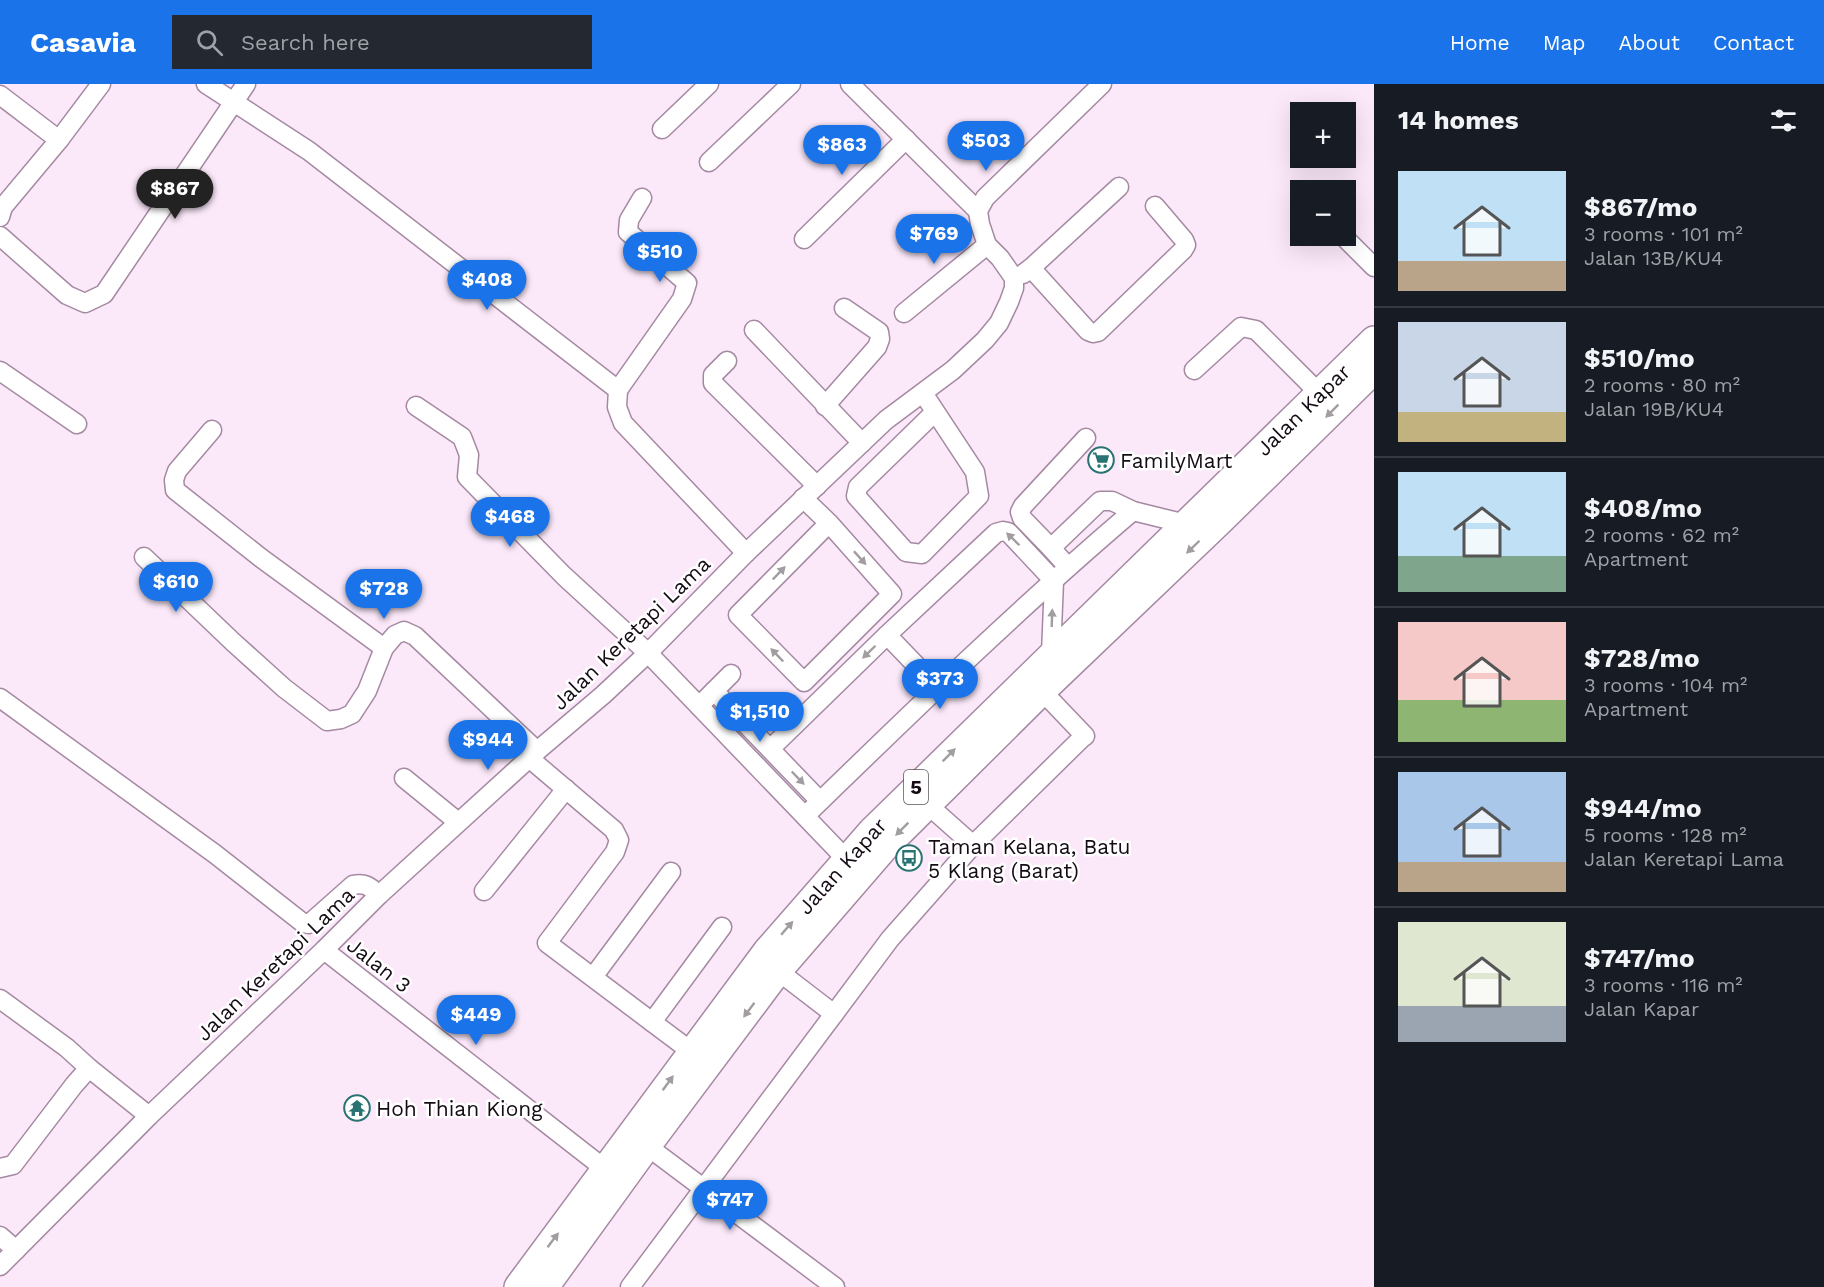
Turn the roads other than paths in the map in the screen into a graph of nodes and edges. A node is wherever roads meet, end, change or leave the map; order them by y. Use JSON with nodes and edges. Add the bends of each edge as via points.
{"nodes":[{"id":1,"x":101,"y":84,"type":"edge"},
{"id":2,"x":206,"y":84,"type":"edge"},
{"id":3,"x":246,"y":84,"type":"edge"},
{"id":4,"x":710,"y":84,"type":"edge"},
{"id":5,"x":791,"y":84,"type":"edge"},
{"id":6,"x":850,"y":84,"type":"edge"},
{"id":7,"x":1102,"y":84,"type":"edge"},
{"id":8,"x":0,"y":95,"type":"edge"},
{"id":9,"x":232,"y":102,"type":"junction"},
{"id":10,"x":662,"y":129,"type":"dead end"},
{"id":11,"x":906,"y":139,"type":"junction"},
{"id":12,"x":59,"y":140,"type":"junction"},
{"id":13,"x":709,"y":162,"type":"dead end"},
{"id":14,"x":1119,"y":187,"type":"dead end"},
{"id":15,"x":642,"y":198,"type":"dead end"},
{"id":16,"x":1155,"y":206,"type":"dead end"},
{"id":17,"x":978,"y":211,"type":"junction"},
{"id":18,"x":0,"y":217,"type":"edge"},
{"id":19,"x":0,"y":236,"type":"edge"},
{"id":20,"x":804,"y":238,"type":"dead end"},
{"id":21,"x":987,"y":245,"type":"junction"},
{"id":22,"x":1353,"y":246,"type":"edge"},
{"id":23,"x":1374,"y":267,"type":"edge"},
{"id":24,"x":1032,"y":268,"type":"junction"},
{"id":25,"x":1014,"y":278,"type":"junction"},
{"id":26,"x":844,"y":308,"type":"dead end"},
{"id":27,"x":904,"y":313,"type":"dead end"},
{"id":28,"x":754,"y":330,"type":"dead end"},
{"id":29,"x":1374,"y":340,"type":"edge"},
{"id":30,"x":727,"y":361,"type":"dead end"},
{"id":31,"x":1194,"y":370,"type":"dead end"},
{"id":32,"x":1374,"y":370,"type":"edge"},
{"id":33,"x":0,"y":371,"type":"edge"},
{"id":34,"x":618,"y":390,"type":"junction"},
{"id":35,"x":923,"y":393,"type":"junction"},
{"id":36,"x":1319,"y":393,"type":"junction"},
{"id":37,"x":416,"y":406,"type":"dead end"},
{"id":38,"x":825,"y":406,"type":"junction"},
{"id":39,"x":935,"y":412,"type":"junction"},
{"id":40,"x":77,"y":424,"type":"dead end"},
{"id":41,"x":212,"y":430,"type":"dead end"},
{"id":42,"x":1086,"y":438,"type":"dead end"},
{"id":43,"x":862,"y":444,"type":"junction"},
{"id":44,"x":810,"y":492,"type":"junction"},
{"id":45,"x":1132,"y":512,"type":"junction"},
{"id":46,"x":829,"y":523,"type":"junction"},
{"id":47,"x":1186,"y":524,"type":"junction"},
{"id":48,"x":1051,"y":548,"type":"junction"},
{"id":49,"x":746,"y":553,"type":"junction"},
{"id":50,"x":144,"y":557,"type":"dead end"},
{"id":51,"x":1068,"y":567,"type":"junction"},
{"id":52,"x":1054,"y":581,"type":"junction"},
{"id":53,"x":887,"y":635,"type":"junction"},
{"id":54,"x":384,"y":648,"type":"junction"},
{"id":55,"x":648,"y":653,"type":"junction"},
{"id":56,"x":1051,"y":654,"type":"junction"},
{"id":57,"x":731,"y":674,"type":"dead end"},
{"id":58,"x":937,"y":687,"type":"junction"},
{"id":59,"x":714,"y":691,"type":"junction"},
{"id":60,"x":1042,"y":692,"type":"junction"},
{"id":61,"x":0,"y":698,"type":"edge"},
{"id":62,"x":699,"y":706,"type":"junction"},
{"id":63,"x":770,"y":749,"type":"junction"},
{"id":64,"x":533,"y":755,"type":"junction"},
{"id":65,"x":404,"y":778,"type":"dead end"},
{"id":66,"x":566,"y":789,"type":"junction"},
{"id":67,"x":820,"y":801,"type":"junction"},
{"id":68,"x":927,"y":805,"type":"junction"},
{"id":69,"x":805,"y":816,"type":"junction"},
{"id":70,"x":458,"y":822,"type":"junction"},
{"id":71,"x":974,"y":845,"type":"junction"},
{"id":72,"x":846,"y":859,"type":"junction"},
{"id":73,"x":671,"y":872,"type":"dead end"},
{"id":74,"x":484,"y":891,"type":"dead end"},
{"id":75,"x":379,"y":895,"type":"junction"},
{"id":76,"x":309,"y":924,"type":"junction"},
{"id":77,"x":722,"y":927,"type":"dead end"},
{"id":78,"x":327,"y":947,"type":"junction"},
{"id":79,"x":778,"y":972,"type":"junction"},
{"id":80,"x":592,"y":977,"type":"junction"},
{"id":81,"x":0,"y":999,"type":"edge"},
{"id":82,"x":834,"y":1014,"type":"junction"},
{"id":83,"x":651,"y":1022,"type":"junction"},
{"id":84,"x":692,"y":1052,"type":"junction"},
{"id":85,"x":89,"y":1068,"type":"junction"},
{"id":86,"x":149,"y":1116,"type":"junction"},
{"id":87,"x":647,"y":1146,"type":"junction"},
{"id":88,"x":0,"y":1168,"type":"edge"},
{"id":89,"x":605,"y":1169,"type":"junction"},
{"id":90,"x":705,"y":1189,"type":"junction"},
{"id":91,"x":0,"y":1236,"type":"edge"},
{"id":92,"x":16,"y":1250,"type":"junction"},
{"id":93,"x":0,"y":1266,"type":"edge"},
{"id":94,"x":518,"y":1287,"type":"edge"},
{"id":95,"x":545,"y":1287,"type":"edge"},
{"id":96,"x":630,"y":1287,"type":"edge"},
{"id":97,"x":835,"y":1287,"type":"edge"}],
"edges":[{"from":1,"to":12,"type":"street"},
{"from":2,"to":9,"type":"street"},
{"from":3,"to":9,"type":"street"},
{"from":4,"to":10,"type":"street"},
{"from":5,"to":13,"type":"street"},
{"from":6,"to":11,"type":"street"},
{"from":7,"to":17,"type":"street","via":[[985,198]]},
{"from":8,"to":12,"type":"street"},
{"from":9,"to":19,"type":"street","via":[[104,294],[85,303],[68,295]]},
{"from":9,"to":34,"type":"street","via":[[309,151]]},
{"from":11,"to":17,"type":"street"},
{"from":11,"to":20,"type":"street"},
{"from":12,"to":18,"type":"street","via":[[3,207]]},
{"from":14,"to":24,"type":"street"},
{"from":15,"to":34,"type":"street","via":[[629,220],[628,232],[687,283],[682,299]]},
{"from":16,"to":24,"type":"street","via":[[1184,240],[1184,250],[1098,332],[1088,331]]},
{"from":17,"to":21,"type":"street"},
{"from":21,"to":25,"type":"street"},
{"from":21,"to":27,"type":"street"},
{"from":22,"to":23,"type":"street"},
{"from":24,"to":25,"type":"street"},
{"from":25,"to":35,"type":"street","name":"Jalan Keretapi Lama","via":[[1009,302],[986,340]]},
{"from":26,"to":38,"type":"street","via":[[879,332],[880,339]]},
{"from":28,"to":38,"type":"street"},
{"from":29,"to":36,"type":"highway","name":"Jalan Kapar","number":"5"},
{"from":30,"to":44,"type":"street","via":[[713,375],[713,383]]},
{"from":31,"to":36,"type":"street","via":[[1241,327],[1256,330]]},
{"from":32,"to":60,"type":"highway","name":"Jalan Kapar","number":"5","one_way":true},
{"from":33,"to":40,"type":"street"},
{"from":34,"to":49,"type":"street","via":[[617,407],[623,423]]},
{"from":35,"to":39,"type":"street"},
{"from":35,"to":43,"type":"street","name":"Jalan Keretapi Lama","via":[[886,420]]},
{"from":36,"to":47,"type":"highway","name":"Jalan Kapar","number":"5"},
{"from":37,"to":55,"type":"street","via":[[462,437],[469,455],[467,477],[564,576]]},
{"from":38,"to":43,"type":"street"},
{"from":39,"to":39,"type":"street","via":[[975,472],[978,496],[922,554],[906,552],[856,496],[858,487]]},
{"from":41,"to":54,"type":"street","via":[[177,471],[176,490]]},
{"from":42,"to":48,"type":"street","via":[[1020,512]]},
{"from":43,"to":44,"type":"street","name":"Jalan Keretapi Lama"},
{"from":44,"to":46,"type":"street"},
{"from":44,"to":49,"type":"street","name":"Jalan Keretapi Lama"},
{"from":45,"to":47,"type":"street"},
{"from":45,"to":48,"type":"street","via":[[1112,501],[1100,501]]},
{"from":45,"to":51,"type":"street"},
{"from":46,"to":46,"type":"street","one_way":true,"via":[[892,594],[804,682],[738,615]]},
{"from":47,"to":56,"type":"highway","name":"Jalan Kapar","number":"5"},
{"from":48,"to":51,"type":"street"},
{"from":49,"to":55,"type":"street","name":"Jalan Keretapi Lama"},
{"from":50,"to":54,"type":"street","via":[[275,681],[327,721],[352,714],[367,691]]},
{"from":51,"to":52,"type":"street"},
{"from":52,"to":53,"type":"street","one_way":true,"via":[[1008,532],[996,533]]},
{"from":56,"to":52,"type":"street","one_way":true},
{"from":52,"to":58,"type":"street"},
{"from":53,"to":58,"type":"street"},
{"from":53,"to":63,"type":"street","one_way":true},
{"from":54,"to":64,"type":"street","via":[[404,631],[415,636]]},
{"from":55,"to":62,"type":"street"},
{"from":55,"to":64,"type":"street","name":"Jalan Keretapi Lama"},
{"from":72,"to":56,"type":"highway","name":"Jalan Kapar","number":"5","one_way":true},
{"from":57,"to":59,"type":"street"},
{"from":58,"to":67,"type":"street"},
{"from":59,"to":62,"type":"street"},
{"from":59,"to":63,"type":"street"},
{"from":60,"to":68,"type":"highway","name":"Jalan Kapar","number":"5"},
{"from":60,"to":71,"type":"street","via":[[1085,736]]},
{"from":61,"to":76,"type":"street","name":"Jalan 3"},
{"from":62,"to":69,"type":"street"},
{"from":63,"to":67,"type":"street","one_way":true},
{"from":64,"to":66,"type":"street"},
{"from":64,"to":70,"type":"street","name":"Jalan Keretapi Lama"},
{"from":65,"to":70,"type":"street"},
{"from":66,"to":74,"type":"street"},
{"from":66,"to":80,"type":"street","via":[[614,830],[619,840],[615,852],[547,943]]},
{"from":67,"to":69,"type":"street"},
{"from":68,"to":71,"type":"street"},
{"from":68,"to":79,"type":"highway","name":"Jalan Kapar","number":"5","one_way":true,"via":[[886,846]]},
{"from":69,"to":72,"type":"street"},
{"from":70,"to":75,"type":"street","name":"Jalan Keretapi Lama"},
{"from":71,"to":82,"type":"street","via":[[891,939]]},
{"from":84,"to":72,"type":"highway","name":"Jalan Kapar","number":"5","one_way":true,"via":[[767,951]]},
{"from":73,"to":80,"type":"street"},
{"from":75,"to":76,"type":"street","via":[[369,885],[353,885]]},
{"from":75,"to":78,"type":"street","name":"Jalan Keretapi Lama"},
{"from":76,"to":78,"type":"street","name":"Jalan 3"},
{"from":77,"to":83,"type":"street"},
{"from":78,"to":86,"type":"street","name":"Jalan Keretapi Lama"},
{"from":78,"to":89,"type":"street","name":"Jalan 3"},
{"from":79,"to":82,"type":"street"},
{"from":79,"to":87,"type":"highway","name":"Jalan Kapar","number":"5","one_way":true},
{"from":80,"to":83,"type":"street"},
{"from":81,"to":85,"type":"street"},
{"from":82,"to":90,"type":"street"},
{"from":83,"to":84,"type":"street"},
{"from":89,"to":84,"type":"highway","name":"Jalan Kapar","number":"5","one_way":true},
{"from":85,"to":86,"type":"street"},
{"from":85,"to":88,"type":"street","via":[[14,1165]]},
{"from":86,"to":92,"type":"street","name":"Jalan Keretapi Lama"},
{"from":87,"to":90,"type":"street"},
{"from":87,"to":95,"type":"highway","name":"Jalan Kapar","number":"5"},
{"from":94,"to":89,"type":"highway","name":"Jalan Kapar","number":"5","one_way":true},
{"from":90,"to":96,"type":"street"},
{"from":90,"to":97,"type":"street"},
{"from":91,"to":92,"type":"street"},
{"from":92,"to":93,"type":"street","name":"Jalan Keretapi Lama"}]}
